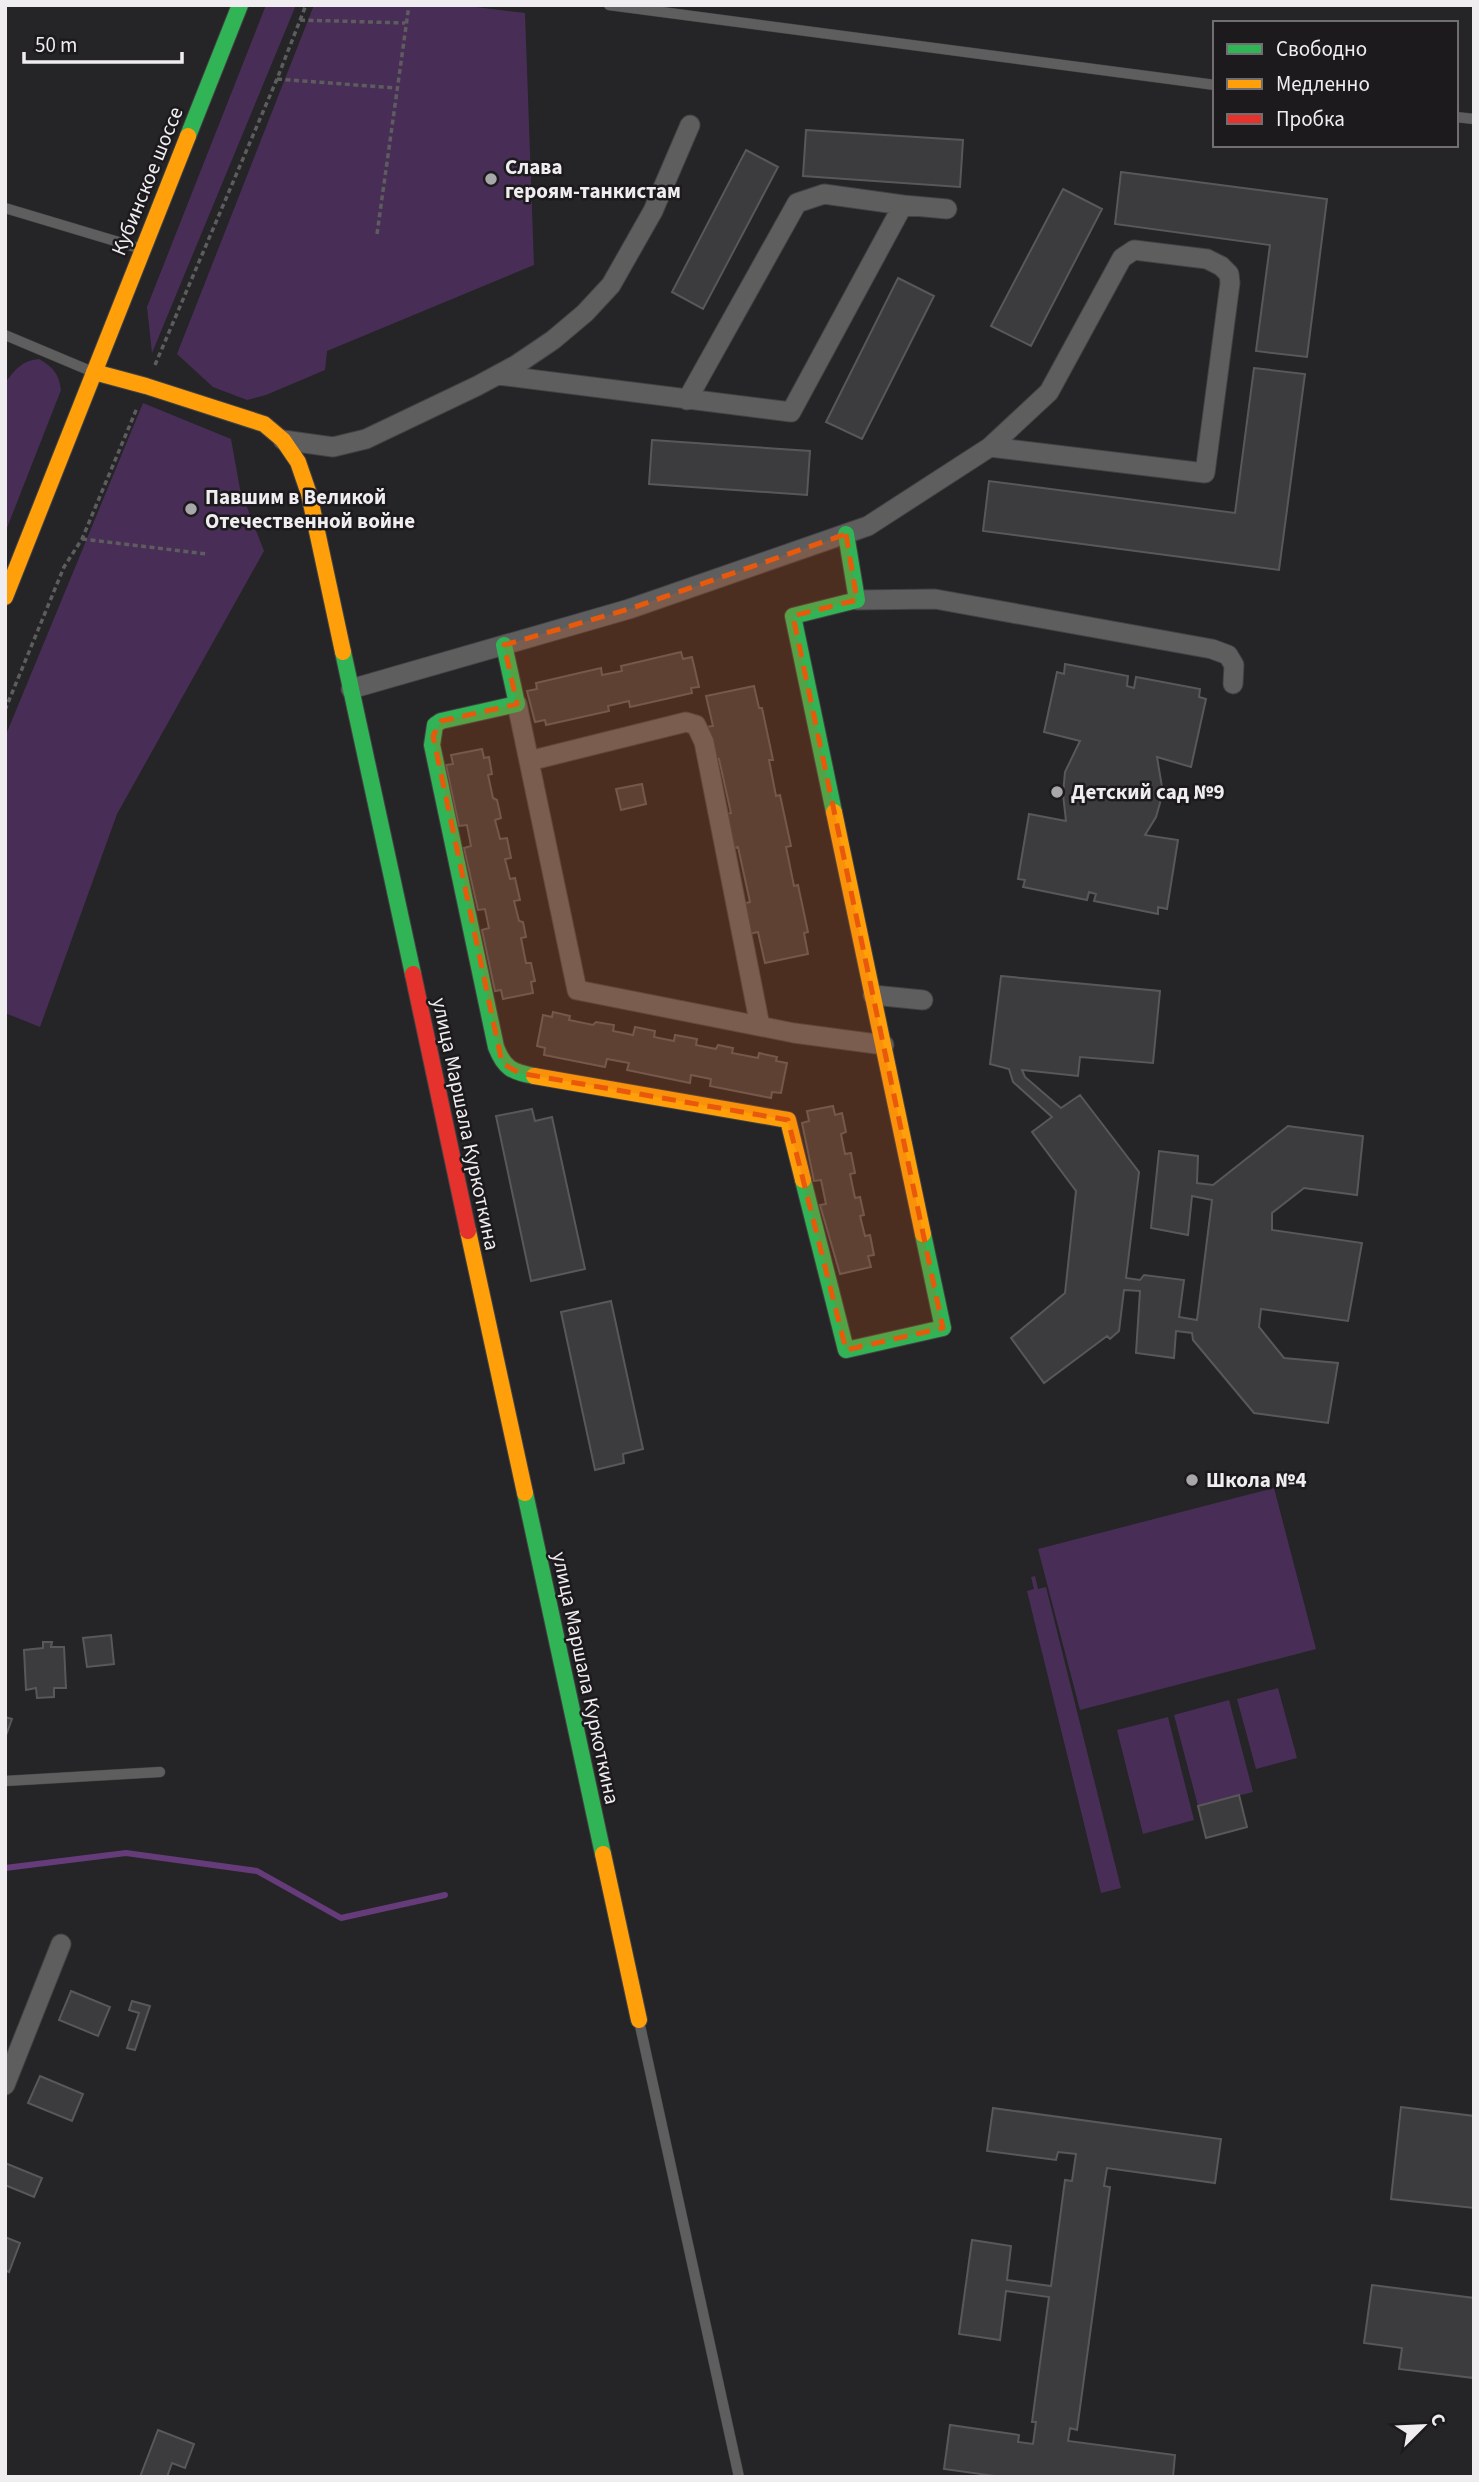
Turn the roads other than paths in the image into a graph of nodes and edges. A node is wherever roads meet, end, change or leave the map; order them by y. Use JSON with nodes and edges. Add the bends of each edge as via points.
{"nodes":[{"id":1,"x":240,"y":5,"type":"edge"},
{"id":2,"x":609,"y":5,"type":"edge"},
{"id":3,"x":1213,"y":85,"type":"edge"},
{"id":4,"x":690,"y":125,"type":"dead end"},
{"id":5,"x":903,"y":205,"type":"junction"},
{"id":6,"x":5,"y":208,"type":"edge"},
{"id":7,"x":947,"y":209,"type":"dead end"},
{"id":8,"x":143,"y":249,"type":"junction"},
{"id":9,"x":5,"y":335,"type":"edge"},
{"id":10,"x":94,"y":372,"type":"junction"},
{"id":11,"x":498,"y":375,"type":"junction"},
{"id":12,"x":687,"y":400,"type":"junction"},
{"id":13,"x":283,"y":440,"type":"junction"},
{"id":14,"x":990,"y":447,"type":"junction"},
{"id":15,"x":845,"y":534,"type":"junction"},
{"id":16,"x":5,"y":597,"type":"edge"},
{"id":17,"x":856,"y":600,"type":"junction"},
{"id":18,"x":505,"y":645,"type":"junction"},
{"id":19,"x":1233,"y":684,"type":"dead end"},
{"id":20,"x":351,"y":689,"type":"junction"},
{"id":21,"x":517,"y":704,"type":"junction"},
{"id":22,"x":529,"y":761,"type":"junction"},
{"id":23,"x":873,"y":995,"type":"junction"},
{"id":24,"x":923,"y":1000,"type":"dead end"},
{"id":25,"x":760,"y":1026,"type":"junction"},
{"id":26,"x":884,"y":1045,"type":"junction"},
{"id":27,"x":160,"y":1772,"type":"dead end"},
{"id":28,"x":5,"y":1781,"type":"edge"},
{"id":29,"x":61,"y":1944,"type":"dead end"},
{"id":30,"x":639,"y":2020,"type":"joint"},
{"id":31,"x":10,"y":2062,"type":"edge"},
{"id":32,"x":5,"y":2085,"type":"edge"},
{"id":33,"x":738,"y":2477,"type":"edge"}],
"edges":[{"from":1,"to":8,"type":"street","name":"Кубинское шоссе"},
{"from":2,"to":3,"type":"lane"},
{"from":4,"to":11,"type":"street","via":[[653,211],[611,285],[553,340]]},
{"from":5,"to":7,"type":"street"},
{"from":5,"to":12,"type":"street","via":[[824,194],[797,203]]},
{"from":5,"to":12,"type":"street","via":[[791,412]]},
{"from":6,"to":8,"type":"lane"},
{"from":8,"to":10,"type":"street","name":"Кубинское шоссе"},
{"from":9,"to":10,"type":"lane"},
{"from":10,"to":13,"type":"street","name":"улица Маршала Куркоткина","via":[[264,424]]},
{"from":10,"to":16,"type":"street","name":"Кубинское шоссе"},
{"from":11,"to":12,"type":"street"},
{"from":11,"to":13,"type":"street","via":[[366,439],[333,447]]},
{"from":13,"to":20,"type":"street","name":"улица Маршала Куркоткина","via":[[298,462],[309,494]]},
{"from":14,"to":14,"type":"street","via":[[1205,473],[1228,274],[1207,259],[1134,250],[1122,258],[1049,392]]},
{"from":14,"to":15,"type":"street","via":[[868,527]]},
{"from":15,"to":17,"type":"street"},
{"from":15,"to":18,"type":"street","via":[[629,609]]},
{"from":17,"to":19,"type":"street","via":[[935,599],[1212,649],[1228,655],[1234,665]]},
{"from":17,"to":23,"type":"street","via":[[793,616]]},
{"from":18,"to":20,"type":"street"},
{"from":18,"to":21,"type":"street"},
{"from":20,"to":30,"type":"street","name":"улица Маршала Куркоткина"},
{"from":21,"to":22,"type":"street"},
{"from":21,"to":26,"type":"street","via":[[441,721],[435,725],[432,746],[502,1063],[519,1073],[788,1119],[846,1350],[943,1328]]},
{"from":22,"to":25,"type":"street","via":[[577,990]]},
{"from":22,"to":25,"type":"street","via":[[687,722],[696,725],[704,741]]},
{"from":23,"to":24,"type":"street"},
{"from":23,"to":26,"type":"street"},
{"from":25,"to":26,"type":"street"},
{"from":27,"to":28,"type":"lane"},
{"from":29,"to":31,"type":"street"},
{"from":30,"to":33,"type":"lane"},
{"from":31,"to":32,"type":"street"}]}
